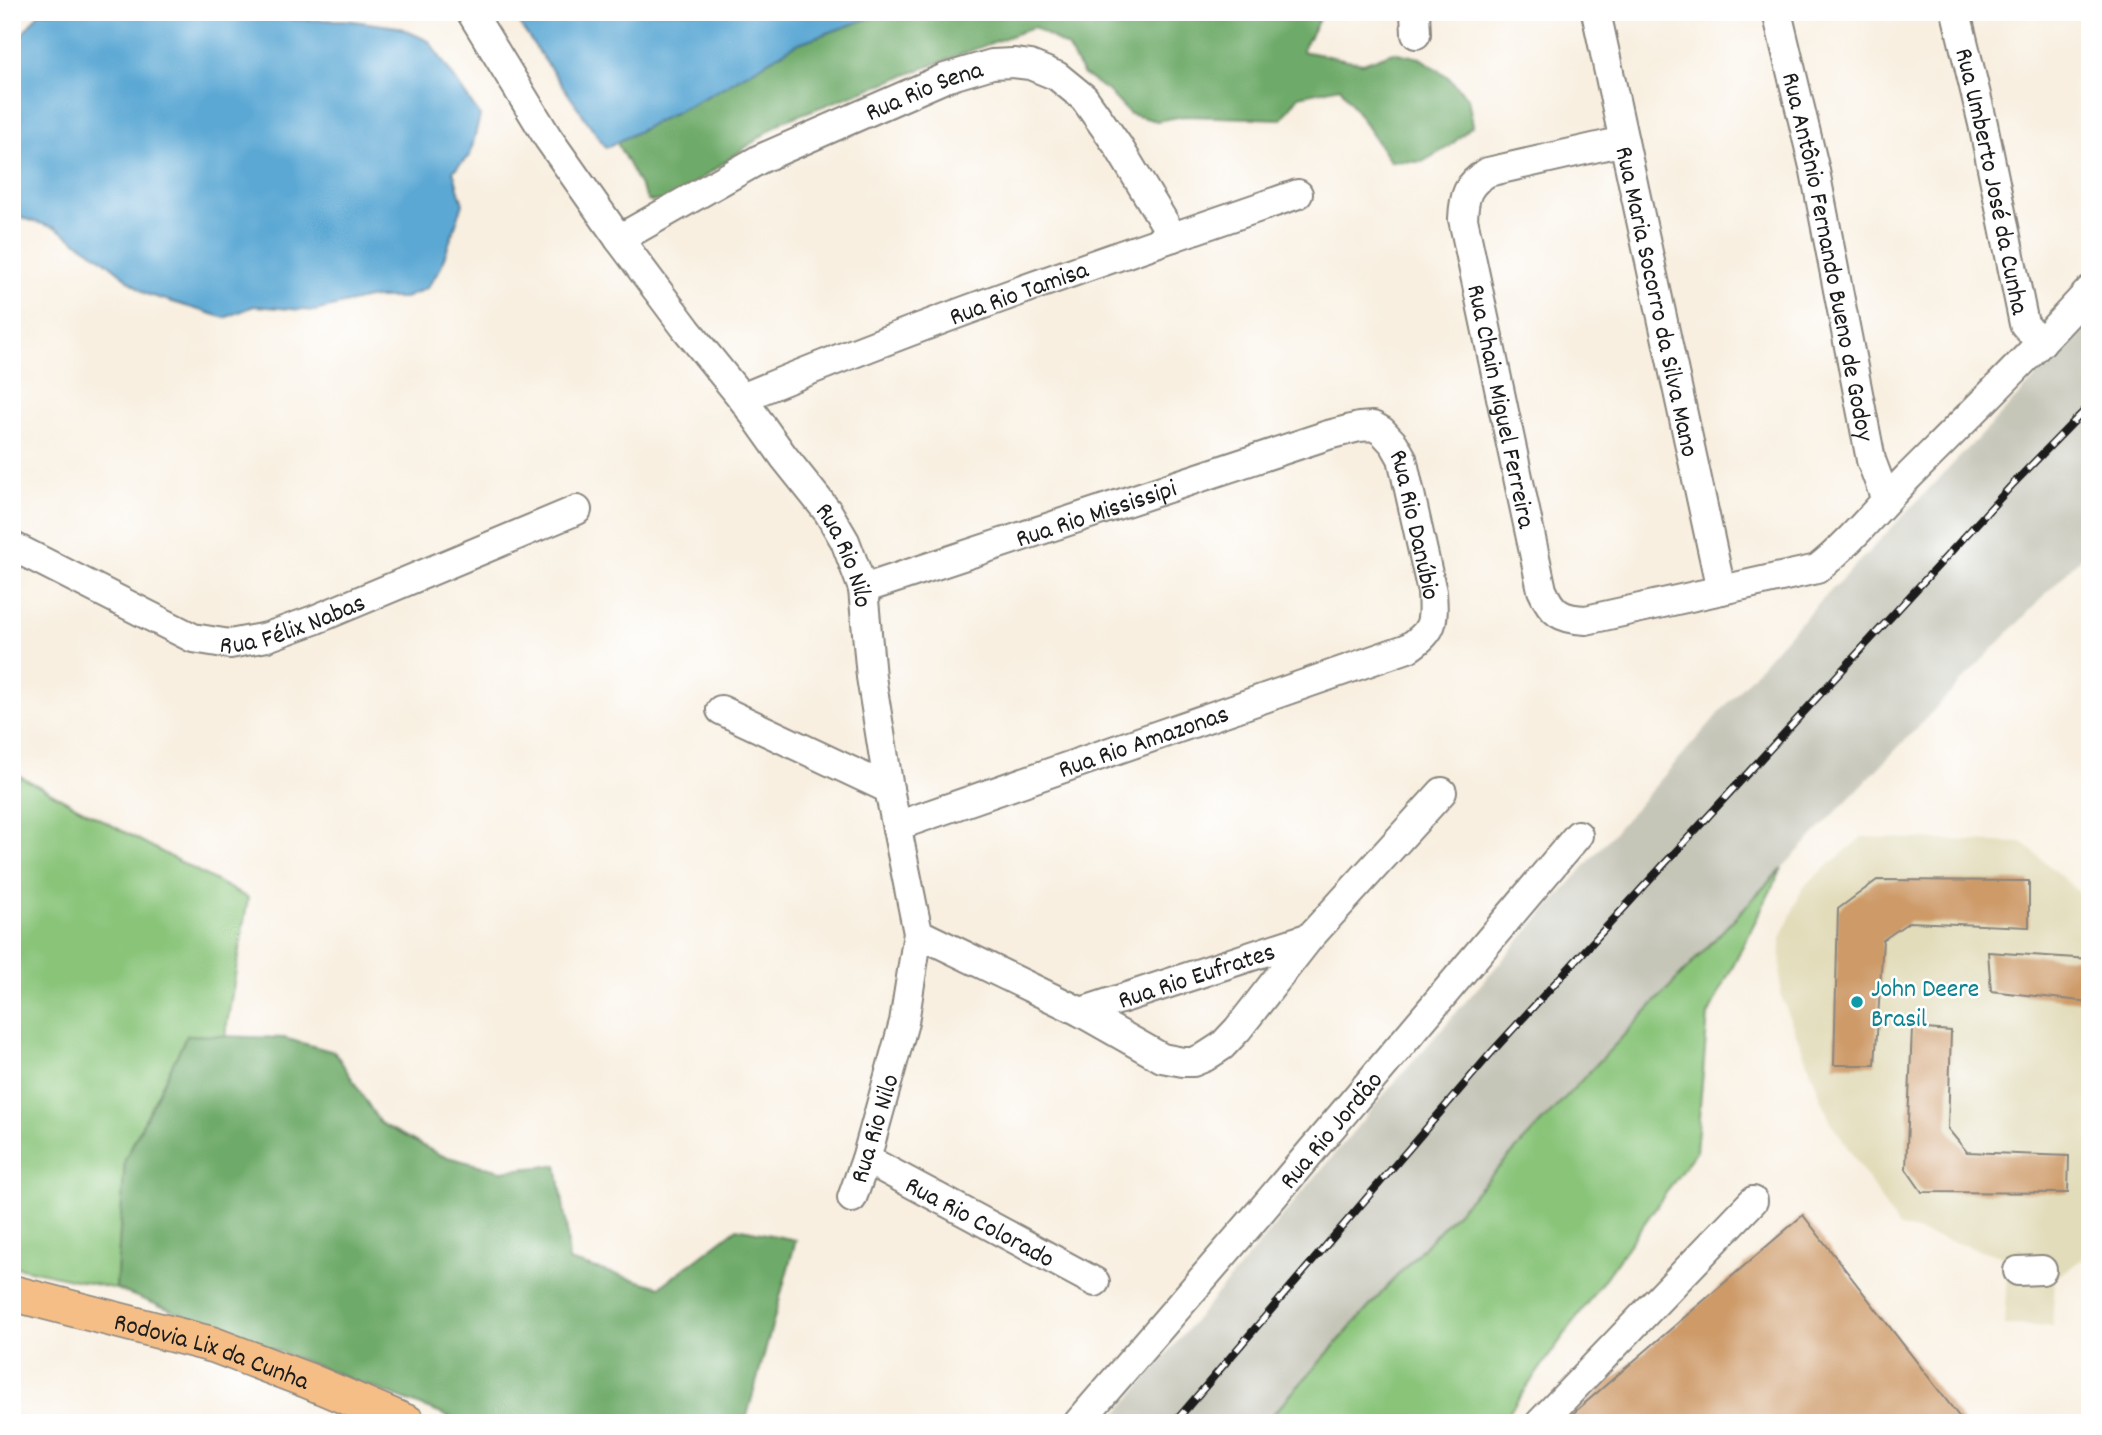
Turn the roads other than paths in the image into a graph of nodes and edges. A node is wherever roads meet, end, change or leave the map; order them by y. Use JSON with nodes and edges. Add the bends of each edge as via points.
{"nodes":[{"id":1,"x":471,"y":12,"type":"edge"},
{"id":2,"x":1596,"y":12,"type":"edge"},
{"id":3,"x":1777,"y":12,"type":"edge"},
{"id":4,"x":1956,"y":12,"type":"edge"},
{"id":5,"x":1624,"y":141,"type":"junction"},
{"id":6,"x":1298,"y":194,"type":"dead end"},
{"id":7,"x":1173,"y":237,"type":"junction"},
{"id":8,"x":619,"y":239,"type":"junction"},
{"id":9,"x":2090,"y":290,"type":"edge"},
{"id":10,"x":2041,"y":343,"type":"junction"},
{"id":11,"x":742,"y":398,"type":"junction"},
{"id":12,"x":1328,"y":435,"type":"joint"},
{"id":13,"x":1886,"y":500,"type":"junction"},
{"id":14,"x":577,"y":510,"type":"dead end"},
{"id":15,"x":12,"y":546,"type":"edge"},
{"id":16,"x":863,"y":589,"type":"junction"},
{"id":17,"x":1721,"y":590,"type":"junction"},
{"id":18,"x":1390,"y":655,"type":"joint"},
{"id":19,"x":721,"y":710,"type":"dead end"},
{"id":20,"x":889,"y":789,"type":"junction"},
{"id":21,"x":1442,"y":792,"type":"dead end"},
{"id":22,"x":897,"y":826,"type":"junction"},
{"id":23,"x":1577,"y":835,"type":"dead end"},
{"id":24,"x":918,"y":933,"type":"junction"},
{"id":25,"x":1310,"y":937,"type":"junction"},
{"id":26,"x":1081,"y":1012,"type":"junction"},
{"id":27,"x":866,"y":1159,"type":"junction"},
{"id":28,"x":852,"y":1198,"type":"dead end"},
{"id":29,"x":1752,"y":1201,"type":"dead end"},
{"id":30,"x":1095,"y":1282,"type":"dead end"},
{"id":31,"x":12,"y":1293,"type":"edge"},
{"id":32,"x":408,"y":1423,"type":"edge"},
{"id":33,"x":1078,"y":1423,"type":"edge"},
{"id":34,"x":1540,"y":1423,"type":"edge"}],
"edges":[{"from":1,"to":8,"type":"street","name":"Rua Rio Nilo","via":[[548,138]]},
{"from":2,"to":5,"type":"street","name":"Rua Maria Socorro da Silva Mano"},
{"from":3,"to":13,"type":"street","name":"Rua Antônio Fernando Bueno de Godoy","via":[[1815,171],[1871,460]]},
{"from":4,"to":10,"type":"street","name":"Rua Umberto José da Cunha","via":[[2024,324]]},
{"from":5,"to":17,"type":"street","name":"Rua Maria Socorro da Silva Mano"},
{"from":5,"to":17,"type":"street","name":"Rua Chain Miguel Ferreira","via":[[1488,172],[1474,182],[1464,201],[1463,219],[1542,590],[1559,614],[1586,620]]},
{"from":6,"to":7,"type":"street","name":"Rua Rio Tamisa"},
{"from":7,"to":8,"type":"street","name":"Rua Rio Sena","via":[[1084,98],[1057,76],[1013,63],[992,64],[945,78],[760,159]]},
{"from":7,"to":11,"type":"street","name":"Rua Rio Tamisa"},
{"from":8,"to":11,"type":"street","name":"Rua Rio Nilo"},
{"from":9,"to":10,"type":"street"},
{"from":10,"to":13,"type":"street"},
{"from":11,"to":16,"type":"street","name":"Rua Rio Nilo","via":[[828,512]]},
{"from":12,"to":16,"type":"street","name":"Rua Rio Mississipi"},
{"from":12,"to":18,"type":"street","name":"Rua Rio Danúbio","via":[[1373,426],[1402,458],[1433,608],[1430,629],[1422,639]]},
{"from":13,"to":17,"type":"street","via":[[1817,569]]},
{"from":14,"to":15,"type":"street","name":"Rua Félix Nabas","via":[[314,620],[230,644],[193,638]]},
{"from":16,"to":20,"type":"street","name":"Rua Rio Nilo"},
{"from":18,"to":22,"type":"street","name":"Rua Rio Amazonas"},
{"from":19,"to":20,"type":"street"},
{"from":20,"to":22,"type":"street","name":"Rua Rio Nilo"},
{"from":21,"to":25,"type":"street","name":"Rua Rio Eufrates"},
{"from":22,"to":24,"type":"street","name":"Rua Rio Nilo"},
{"from":23,"to":33,"type":"street","name":"Rua Rio Jordão"},
{"from":24,"to":26,"type":"street","name":"Rua Rio Eufrates"},
{"from":24,"to":27,"type":"street","name":"Rua Rio Nilo","via":[[904,1022]]},
{"from":25,"to":26,"type":"street","name":"Rua Rio Eufrates"},
{"from":25,"to":26,"type":"street","name":"Rua Rio Eufrates","via":[[1222,1046],[1193,1062],[1162,1058]]},
{"from":27,"to":28,"type":"street","name":"Rua Rio Nilo"},
{"from":27,"to":30,"type":"street","name":"Rua Rio Colorado"},
{"from":29,"to":34,"type":"street"},
{"from":31,"to":32,"type":"main road","name":"Rodovia Lix da Cunha","via":[[214,1345]]}]}
